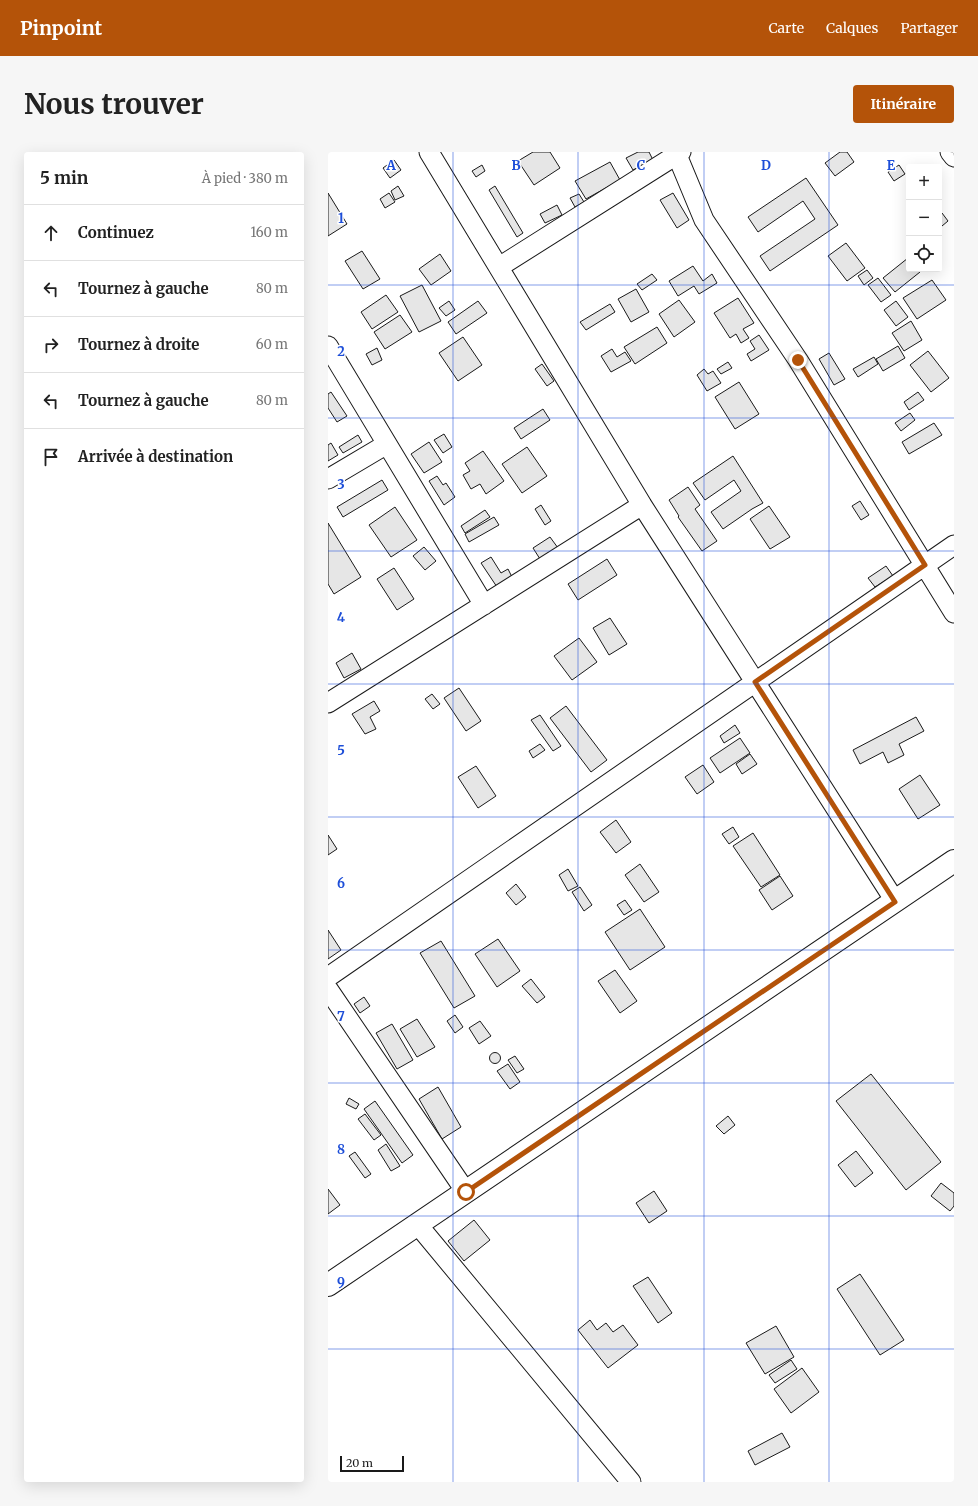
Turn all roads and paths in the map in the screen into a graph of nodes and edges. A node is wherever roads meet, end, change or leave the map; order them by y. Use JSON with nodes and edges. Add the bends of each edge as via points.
{"nodes":[{"id":1,"x":429,"y":152,"type":"edge"},
{"id":2,"x":950,"y":152,"type":"edge"},
{"id":3,"x":679,"y":153,"type":"edge"},
{"id":4,"x":954,"y":157,"type":"edge"},
{"id":5,"x":499,"y":267,"type":"junction"},
{"id":6,"x":328,"y":346,"type":"edge"},
{"id":7,"x":387,"y":444,"type":"junction"},
{"id":8,"x":328,"y":479,"type":"edge"},
{"id":9,"x":642,"y":505,"type":"junction"},
{"id":10,"x":954,"y":546,"type":"edge"},
{"id":11,"x":925,"y":565,"type":"junction"},
{"id":12,"x":484,"y":605,"type":"junction"},
{"id":13,"x":954,"y":613,"type":"edge"},
{"id":14,"x":755,"y":682,"type":"junction"},
{"id":15,"x":328,"y":703,"type":"edge"},
{"id":16,"x":954,"y":861,"type":"edge"},
{"id":17,"x":895,"y":902,"type":"junction"},
{"id":18,"x":328,"y":977,"type":"edge"},
{"id":19,"x":328,"y":989,"type":"edge"},
{"id":20,"x":466,"y":1192,"type":"junction"},
{"id":21,"x":418,"y":1225,"type":"junction"},
{"id":22,"x":328,"y":1286,"type":"edge"},
{"id":23,"x":631,"y":1482,"type":"edge"}],
"edges":[{"from":1,"to":5,"type":"street"},
{"from":2,"to":4,"type":"street"},
{"from":3,"to":5,"type":"street"},
{"from":3,"to":11,"type":"street","via":[[704,220],[798,360]]},
{"from":5,"to":9,"type":"street"},
{"from":6,"to":7,"type":"street"},
{"from":7,"to":8,"type":"street"},
{"from":7,"to":12,"type":"street"},
{"from":9,"to":12,"type":"street"},
{"from":9,"to":14,"type":"street"},
{"from":10,"to":11,"type":"street"},
{"from":11,"to":13,"type":"street"},
{"from":11,"to":14,"type":"street"},
{"from":12,"to":15,"type":"street"},
{"from":14,"to":17,"type":"street"},
{"from":14,"to":18,"type":"street"},
{"from":16,"to":17,"type":"main road"},
{"from":17,"to":20,"type":"main road"},
{"from":19,"to":20,"type":"street"},
{"from":20,"to":21,"type":"main road"},
{"from":21,"to":22,"type":"main road"},
{"from":21,"to":23,"type":"street"}]}
